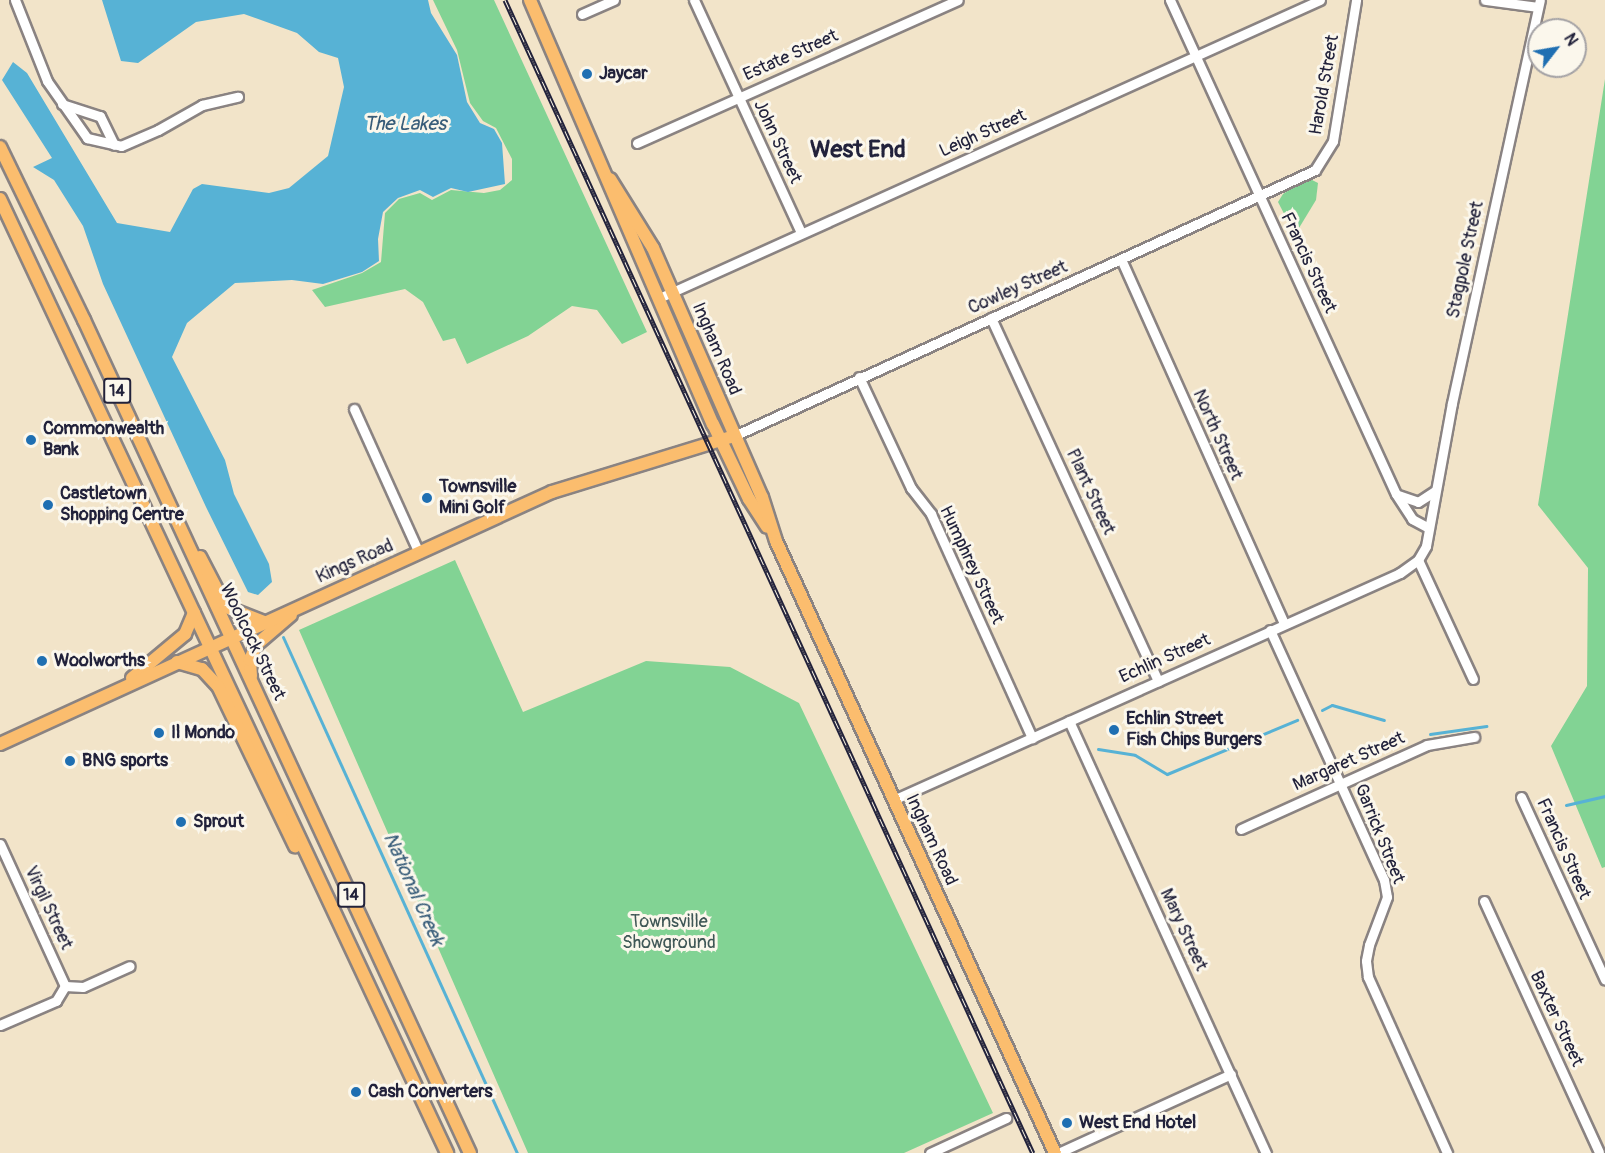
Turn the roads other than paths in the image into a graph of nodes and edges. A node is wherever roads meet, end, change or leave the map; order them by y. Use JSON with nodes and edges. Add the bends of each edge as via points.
{"nodes":[{"id":1,"x":15,"y":0,"type":"edge"},
{"id":2,"x":530,"y":0,"type":"edge"},
{"id":3,"x":614,"y":0,"type":"edge"},
{"id":4,"x":694,"y":0,"type":"edge"},
{"id":5,"x":958,"y":0,"type":"edge"},
{"id":6,"x":1170,"y":0,"type":"edge"},
{"id":7,"x":1320,"y":0,"type":"edge"},
{"id":8,"x":1356,"y":0,"type":"edge"},
{"id":9,"x":1485,"y":0,"type":"edge"},
{"id":10,"x":1539,"y":4,"type":"edge"},
{"id":11,"x":582,"y":14,"type":"dead end"},
{"id":12,"x":1196,"y":57,"type":"junction"},
{"id":13,"x":738,"y":96,"type":"junction"},
{"id":14,"x":238,"y":97,"type":"dead end"},
{"id":15,"x":62,"y":104,"type":"junction"},
{"id":16,"x":88,"y":112,"type":"junction"},
{"id":17,"x":78,"y":129,"type":"junction"},
{"id":18,"x":104,"y":129,"type":"junction"},
{"id":19,"x":95,"y":138,"type":"junction"},
{"id":20,"x":637,"y":143,"type":"dead end"},
{"id":21,"x":114,"y":145,"type":"junction"},
{"id":22,"x":0,"y":147,"type":"edge"},
{"id":23,"x":1314,"y":170,"type":"joint"},
{"id":24,"x":610,"y":178,"type":"junction"},
{"id":25,"x":1260,"y":197,"type":"junction"},
{"id":26,"x":0,"y":199,"type":"edge"},
{"id":27,"x":0,"y":216,"type":"edge"},
{"id":28,"x":17,"y":233,"type":"junction"},
{"id":29,"x":801,"y":233,"type":"junction"},
{"id":30,"x":1121,"y":260,"type":"junction"},
{"id":31,"x":672,"y":292,"type":"junction"},
{"id":32,"x":659,"y":298,"type":"junction"},
{"id":33,"x":991,"y":318,"type":"junction"},
{"id":34,"x":859,"y":377,"type":"junction"},
{"id":35,"x":354,"y":409,"type":"dead end"},
{"id":36,"x":734,"y":436,"type":"junction"},
{"id":37,"x":721,"y":441,"type":"junction"},
{"id":38,"x":1436,"y":490,"type":"junction"},
{"id":39,"x":1396,"y":494,"type":"junction"},
{"id":40,"x":173,"y":516,"type":"junction"},
{"id":41,"x":1429,"y":528,"type":"junction"},
{"id":42,"x":776,"y":541,"type":"junction"},
{"id":43,"x":419,"y":553,"type":"junction"},
{"id":44,"x":1418,"y":560,"type":"junction"},
{"id":45,"x":304,"y":604,"type":"junction"},
{"id":46,"x":194,"y":613,"type":"junction"},
{"id":47,"x":264,"y":622,"type":"junction"},
{"id":48,"x":1284,"y":624,"type":"junction"},
{"id":49,"x":1270,"y":630,"type":"junction"},
{"id":50,"x":229,"y":638,"type":"junction"},
{"id":51,"x":210,"y":647,"type":"junction"},
{"id":52,"x":177,"y":662,"type":"junction"},
{"id":53,"x":1473,"y":679,"type":"dead end"},
{"id":54,"x":1158,"y":681,"type":"junction"},
{"id":55,"x":252,"y":682,"type":"junction"},
{"id":56,"x":117,"y":690,"type":"junction"},
{"id":57,"x":1069,"y":721,"type":"junction"},
{"id":58,"x":1474,"y":737,"type":"dead end"},
{"id":59,"x":1032,"y":738,"type":"junction"},
{"id":60,"x":0,"y":744,"type":"edge"},
{"id":61,"x":1341,"y":784,"type":"junction"},
{"id":62,"x":1521,"y":796,"type":"dead end"},
{"id":63,"x":893,"y":800,"type":"junction"},
{"id":64,"x":1241,"y":829,"type":"dead end"},
{"id":65,"x":0,"y":844,"type":"edge"},
{"id":66,"x":320,"y":885,"type":"junction"},
{"id":67,"x":1484,"y":901,"type":"dead end"},
{"id":68,"x":130,"y":966,"type":"dead end"},
{"id":69,"x":1605,"y":980,"type":"edge"},
{"id":70,"x":65,"y":986,"type":"junction"},
{"id":71,"x":0,"y":1025,"type":"edge"},
{"id":72,"x":1231,"y":1074,"type":"junction"},
{"id":73,"x":1006,"y":1118,"type":"dead end"},
{"id":74,"x":1600,"y":1151,"type":"edge"},
{"id":75,"x":447,"y":1153,"type":"edge"},
{"id":76,"x":470,"y":1153,"type":"edge"},
{"id":77,"x":930,"y":1153,"type":"edge"},
{"id":78,"x":1057,"y":1153,"type":"edge"},
{"id":79,"x":1266,"y":1153,"type":"edge"},
{"id":80,"x":1447,"y":1153,"type":"edge"}],
"edges":[{"from":1,"to":15,"type":"street","via":[[38,62]]},
{"from":2,"to":24,"type":"main road","name":"Ingham Road"},
{"from":3,"to":11,"type":"street"},
{"from":4,"to":13,"type":"street","name":"John Street"},
{"from":5,"to":13,"type":"street","name":"Estate Street"},
{"from":6,"to":12,"type":"street","name":"Francis Street"},
{"from":7,"to":12,"type":"street","name":"Leigh Street"},
{"from":8,"to":23,"type":"street","name":"Harold Street","via":[[1333,141]]},
{"from":9,"to":10,"type":"street"},
{"from":10,"to":38,"type":"street","name":"Stagpole Street"},
{"from":12,"to":25,"type":"street","name":"Francis Street"},
{"from":12,"to":29,"type":"street","name":"Leigh Street"},
{"from":13,"to":20,"type":"street","name":"Estate Street"},
{"from":13,"to":29,"type":"street","name":"John Street"},
{"from":14,"to":21,"type":"street","via":[[202,105],[133,142]]},
{"from":15,"to":16,"type":"street"},
{"from":15,"to":17,"type":"street"},
{"from":16,"to":17,"type":"street","via":[[78,120]]},
{"from":16,"to":18,"type":"street","via":[[100,116]]},
{"from":17,"to":19,"type":"street","via":[[83,136]]},
{"from":18,"to":19,"type":"street"},
{"from":18,"to":21,"type":"street"},
{"from":19,"to":21,"type":"street"},
{"from":22,"to":40,"type":"main road","name":"Woolcock Street","number":"14"},
{"from":23,"to":25,"type":"street","name":"Cowley Street"},
{"from":24,"to":31,"type":"main road","name":"Ingham Road","via":[[644,231]]},
{"from":24,"to":32,"type":"main road","name":"Ingham Road"},
{"from":25,"to":30,"type":"street","name":"Cowley Street"},
{"from":25,"to":39,"type":"street","name":"Francis Street"},
{"from":26,"to":28,"type":"main road","number":"14"},
{"from":27,"to":28,"type":"street"},
{"from":28,"to":46,"type":"main road","number":"14"},
{"from":29,"to":31,"type":"street","name":"Leigh Street"},
{"from":30,"to":33,"type":"street","name":"Cowley Street"},
{"from":30,"to":48,"type":"street","name":"North Street"},
{"from":31,"to":32,"type":"street","name":"Leigh Street"},
{"from":31,"to":36,"type":"main road","name":"Ingham Road"},
{"from":32,"to":37,"type":"main road","name":"Ingham Road"},
{"from":33,"to":34,"type":"street","name":"Cowley Street"},
{"from":33,"to":54,"type":"street","name":"Plant Street"},
{"from":34,"to":36,"type":"street","name":"Cowley Street"},
{"from":34,"to":59,"type":"street","name":"Humphrey Street","via":[[911,488],[931,514]]},
{"from":35,"to":43,"type":"street"},
{"from":36,"to":37,"type":"main road","name":"Kings Road"},
{"from":36,"to":42,"type":"main road","name":"Ingham Road","via":[[762,497]]},
{"from":37,"to":42,"type":"main road","name":"Ingham Road","via":[[749,499]]},
{"from":37,"to":43,"type":"main road","name":"Kings Road","via":[[552,492]]},
{"from":38,"to":39,"type":"street","via":[[1418,502],[1405,501]]},
{"from":38,"to":41,"type":"street","name":"Stagpole Street"},
{"from":39,"to":41,"type":"street","name":"Francis Street","via":[[1412,519]]},
{"from":40,"to":47,"type":"main road","via":[[225,607]]},
{"from":40,"to":50,"type":"main road","name":"Woolcock Street","number":"14"},
{"from":41,"to":44,"type":"street"},
{"from":42,"to":63,"type":"main road","name":"Ingham Road"},
{"from":43,"to":45,"type":"main road","name":"Kings Road"},
{"from":44,"to":48,"type":"street","name":"Echlin Street","via":[[1400,573]]},
{"from":44,"to":53,"type":"street"},
{"from":45,"to":47,"type":"main road","name":"Kings Road"},
{"from":45,"to":55,"type":"main road","via":[[256,645],[250,660]]},
{"from":46,"to":51,"type":"main road","number":"14"},
{"from":46,"to":56,"type":"main road","via":[[185,634]]},
{"from":47,"to":50,"type":"main road","name":"Kings Road"},
{"from":48,"to":49,"type":"street","name":"Echlin Street"},
{"from":49,"to":54,"type":"street","name":"Echlin Street"},
{"from":49,"to":61,"type":"street","name":"Garrick Street"},
{"from":50,"to":51,"type":"main road","name":"Kings Road"},
{"from":50,"to":55,"type":"main road","name":"Woolcock Street","number":"14"},
{"from":51,"to":52,"type":"main road","name":"Kings Road"},
{"from":51,"to":66,"type":"main road","number":"14"},
{"from":52,"to":56,"type":"main road","name":"Kings Road"},
{"from":52,"to":66,"type":"main road","via":[[202,669],[218,686],[286,832]]},
{"from":54,"to":57,"type":"street","name":"Echlin Street"},
{"from":55,"to":76,"type":"main road","name":"Woolcock Street","number":"14"},
{"from":56,"to":60,"type":"main road","name":"Kings Road"},
{"from":57,"to":59,"type":"street","name":"Echlin Street"},
{"from":57,"to":72,"type":"street","name":"Mary Street"},
{"from":58,"to":61,"type":"street","name":"Margaret Street","via":[[1427,745]]},
{"from":59,"to":63,"type":"street","name":"Echlin Street"},
{"from":61,"to":64,"type":"street","name":"Margaret Street"},
{"from":61,"to":80,"type":"street","name":"Garrick Street","via":[[1387,897],[1369,945],[1368,976]]},
{"from":62,"to":69,"type":"street","name":"Francis Street"},
{"from":63,"to":78,"type":"main road","name":"Ingham Road"},
{"from":65,"to":70,"type":"street","name":"Virgil Street"},
{"from":66,"to":75,"type":"main road","number":"14"},
{"from":67,"to":74,"type":"street","name":"Baxter Street"},
{"from":68,"to":70,"type":"street","via":[[83,987]]},
{"from":70,"to":71,"type":"street","via":[[56,1001]]},
{"from":72,"to":78,"type":"street"},
{"from":72,"to":79,"type":"street","name":"Mary Street"},
{"from":73,"to":77,"type":"street"}]}
